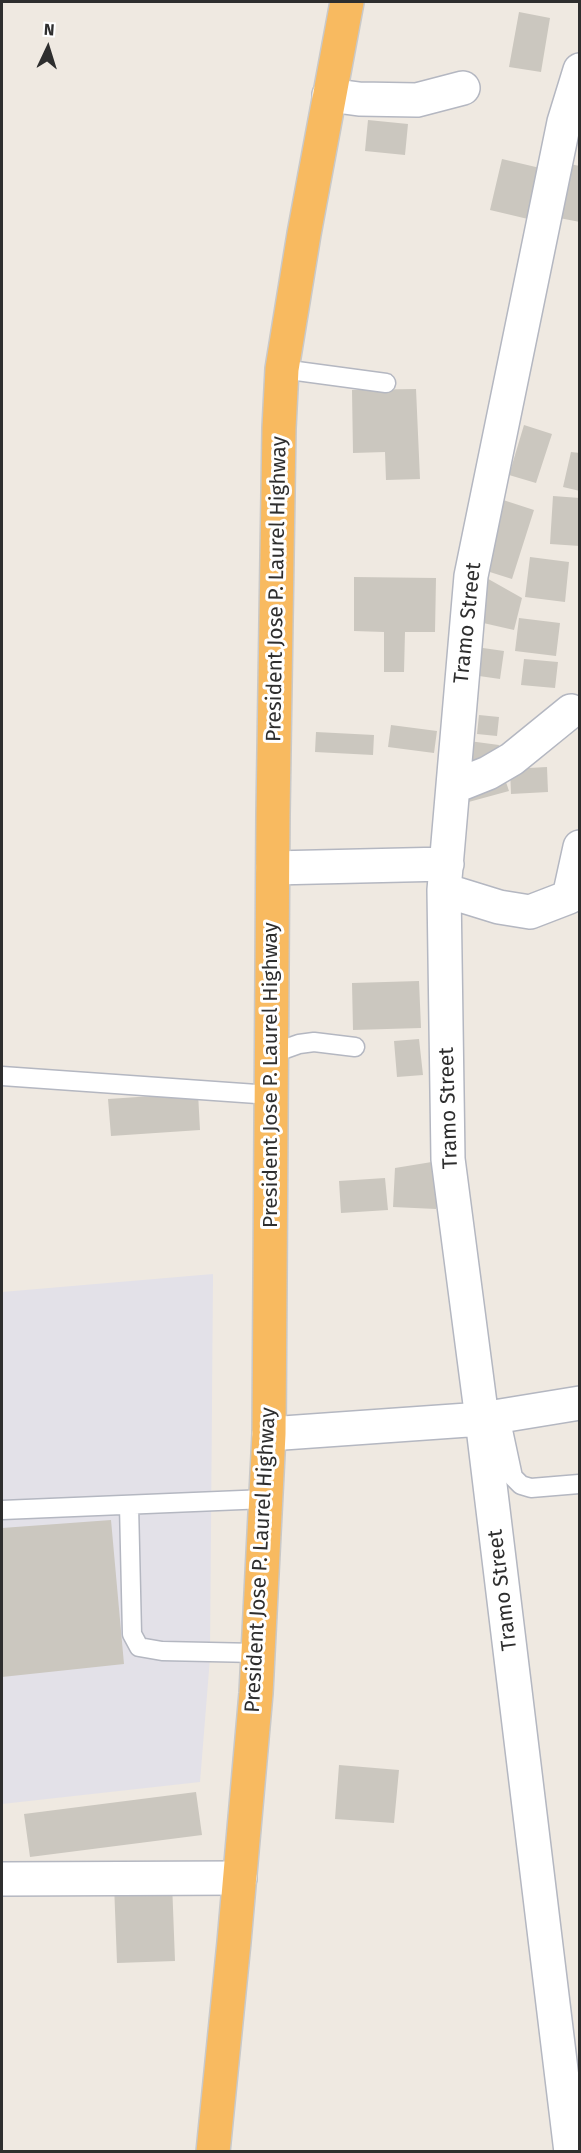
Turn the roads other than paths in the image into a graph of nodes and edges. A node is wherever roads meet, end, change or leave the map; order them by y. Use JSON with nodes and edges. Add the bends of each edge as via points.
{"nodes":[{"id":1,"x":347,"y":2,"type":"edge"},
{"id":2,"x":579,"y":69,"type":"edge"},
{"id":3,"x":463,"y":88,"type":"dead end"},
{"id":4,"x":329,"y":94,"type":"junction"},
{"id":5,"x":282,"y":369,"type":"junction"},
{"id":6,"x":386,"y":383,"type":"dead end"},
{"id":7,"x":571,"y":711,"type":"dead end"},
{"id":8,"x":453,"y":787,"type":"junction"},
{"id":9,"x":579,"y":847,"type":"edge"},
{"id":10,"x":273,"y":868,"type":"junction"},
{"id":11,"x":446,"y":877,"type":"junction"},
{"id":12,"x":355,"y":1047,"type":"dead end"},
{"id":13,"x":271,"y":1054,"type":"junction"},
{"id":14,"x":2,"y":1076,"type":"edge"},
{"id":15,"x":271,"y":1095,"type":"junction"},
{"id":16,"x":579,"y":1403,"type":"edge"},
{"id":17,"x":491,"y":1417,"type":"junction"},
{"id":18,"x":269,"y":1434,"type":"junction"},
{"id":19,"x":579,"y":1484,"type":"edge"},
{"id":20,"x":266,"y":1499,"type":"junction"},
{"id":21,"x":129,"y":1505,"type":"junction"},
{"id":22,"x":2,"y":1510,"type":"edge"},
{"id":23,"x":257,"y":1653,"type":"junction"},
{"id":24,"x":240,"y":1878,"type":"junction"},
{"id":25,"x":2,"y":1879,"type":"edge"},
{"id":26,"x":213,"y":2151,"type":"edge"},
{"id":27,"x":571,"y":2151,"type":"edge"}],
"edges":[{"from":1,"to":4,"type":"highway","name":"President Jose P. Laurel Highway"},
{"from":2,"to":8,"type":"street","name":"Tramo Street","via":[[564,122],[471,576]]},
{"from":3,"to":4,"type":"street","via":[[417,100]]},
{"from":4,"to":5,"type":"highway","name":"President Jose P. Laurel Highway"},
{"from":5,"to":6,"type":"lane"},
{"from":5,"to":10,"type":"highway","name":"President Jose P. Laurel Highway"},
{"from":7,"to":8,"type":"street","via":[[512,759]]},
{"from":8,"to":11,"type":"street","name":"Tramo Street"},
{"from":9,"to":11,"type":"street","via":[[569,897],[530,912],[500,908]]},
{"from":10,"to":11,"type":"street"},
{"from":10,"to":13,"type":"highway","name":"President Jose P. Laurel Highway"},
{"from":11,"to":17,"type":"street","name":"Tramo Street","via":[[448,1159]]},
{"from":12,"to":13,"type":"lane","via":[[314,1042]]},
{"from":13,"to":15,"type":"highway","name":"President Jose P. Laurel Highway"},
{"from":14,"to":15,"type":"lane"},
{"from":15,"to":18,"type":"highway","name":"President Jose P. Laurel Highway"},
{"from":16,"to":17,"type":"street"},
{"from":17,"to":18,"type":"street"},
{"from":17,"to":19,"type":"lane","via":[[513,1477],[521,1485],[531,1488]]},
{"from":17,"to":27,"type":"street","name":"Tramo Street"},
{"from":18,"to":20,"type":"highway","name":"President Jose P. Laurel Highway"},
{"from":20,"to":21,"type":"lane"},
{"from":20,"to":23,"type":"highway","name":"President Jose P. Laurel Highway"},
{"from":21,"to":22,"type":"lane"},
{"from":21,"to":23,"type":"lane","via":[[132,1634],[139,1647]]},
{"from":23,"to":24,"type":"highway","name":"President Jose P. Laurel Highway"},
{"from":24,"to":25,"type":"street"},
{"from":24,"to":26,"type":"highway","name":"President Jose P. Laurel Highway"}]}
